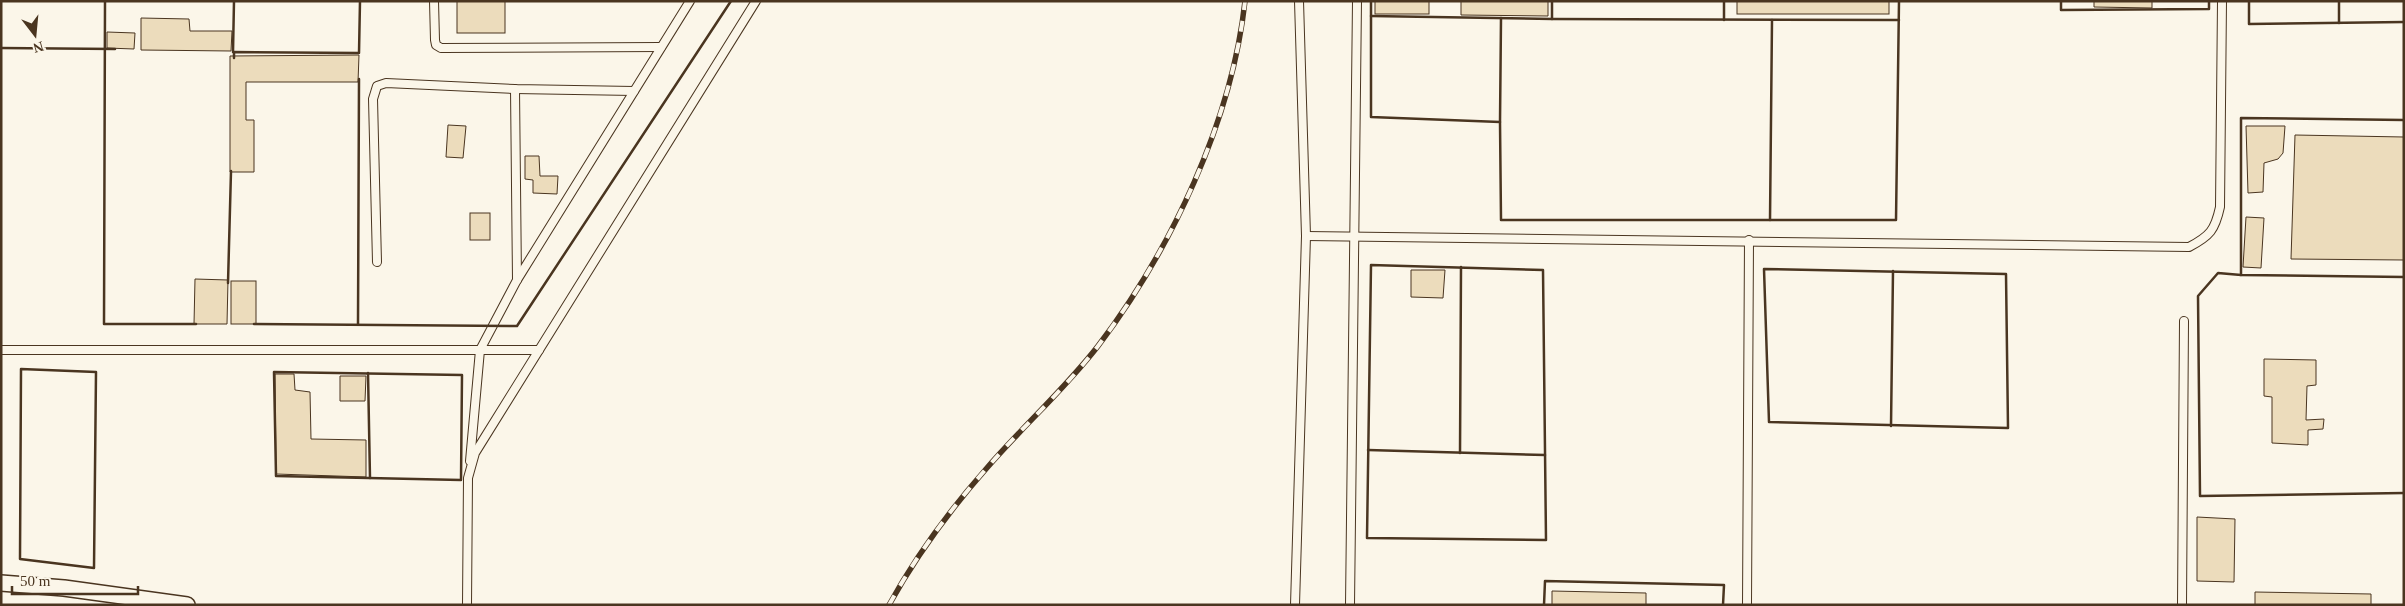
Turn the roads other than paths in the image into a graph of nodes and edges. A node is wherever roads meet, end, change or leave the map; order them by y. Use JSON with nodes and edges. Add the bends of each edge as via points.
{"nodes":[{"id":1,"x":434,"y":1,"type":"edge"},
{"id":2,"x":690,"y":1,"type":"edge"},
{"id":3,"x":756,"y":1,"type":"edge"},
{"id":4,"x":1299,"y":1,"type":"edge"},
{"id":5,"x":1357,"y":1,"type":"edge"},
{"id":6,"x":2222,"y":1,"type":"edge"},
{"id":7,"x":661,"y":47,"type":"junction"},
{"id":8,"x":515,"y":89,"type":"junction"},
{"id":9,"x":634,"y":91,"type":"junction"},
{"id":10,"x":1306,"y":236,"type":"junction"},
{"id":11,"x":1354,"y":236,"type":"junction"},
{"id":12,"x":1749,"y":240,"type":"junction"},
{"id":13,"x":377,"y":262,"type":"dead end"},
{"id":14,"x":518,"y":280,"type":"junction"},
{"id":15,"x":2184,"y":320,"type":"dead end"},
{"id":16,"x":1,"y":350,"type":"edge"},
{"id":17,"x":480,"y":350,"type":"junction"},
{"id":18,"x":539,"y":350,"type":"junction"},
{"id":19,"x":468,"y":478,"type":"junction"},
{"id":20,"x":1,"y":583,"type":"edge"},
{"id":21,"x":187,"y":605,"type":"edge"},
{"id":22,"x":467,"y":605,"type":"edge"},
{"id":23,"x":1295,"y":605,"type":"edge"},
{"id":24,"x":1350,"y":605,"type":"edge"},
{"id":25,"x":1747,"y":605,"type":"edge"},
{"id":26,"x":2182,"y":605,"type":"edge"}],
"edges":[{"from":1,"to":7,"type":"lane","via":[[435,40],[441,48]]},
{"from":2,"to":7,"type":"lane"},
{"from":3,"to":18,"type":"lane"},
{"from":4,"to":10,"type":"lane"},
{"from":5,"to":11,"type":"lane"},
{"from":6,"to":12,"type":"lane","via":[[2220,207],[2216,225],[2205,239],[2189,247],[2173,248]]},
{"from":7,"to":9,"type":"lane"},
{"from":8,"to":9,"type":"lane"},
{"from":8,"to":13,"type":"lane","via":[[386,83],[377,86],[373,99]]},
{"from":8,"to":14,"type":"lane"},
{"from":9,"to":14,"type":"lane"},
{"from":10,"to":11,"type":"lane"},
{"from":10,"to":23,"type":"lane"},
{"from":11,"to":12,"type":"lane"},
{"from":11,"to":24,"type":"lane"},
{"from":12,"to":25,"type":"lane"},
{"from":14,"to":17,"type":"lane"},
{"from":15,"to":26,"type":"lane"},
{"from":16,"to":17,"type":"lane"},
{"from":17,"to":18,"type":"lane"},
{"from":17,"to":19,"type":"lane"},
{"from":18,"to":19,"type":"lane","via":[[475,453]]},
{"from":19,"to":22,"type":"lane"},
{"from":20,"to":21,"type":"street"}]}
